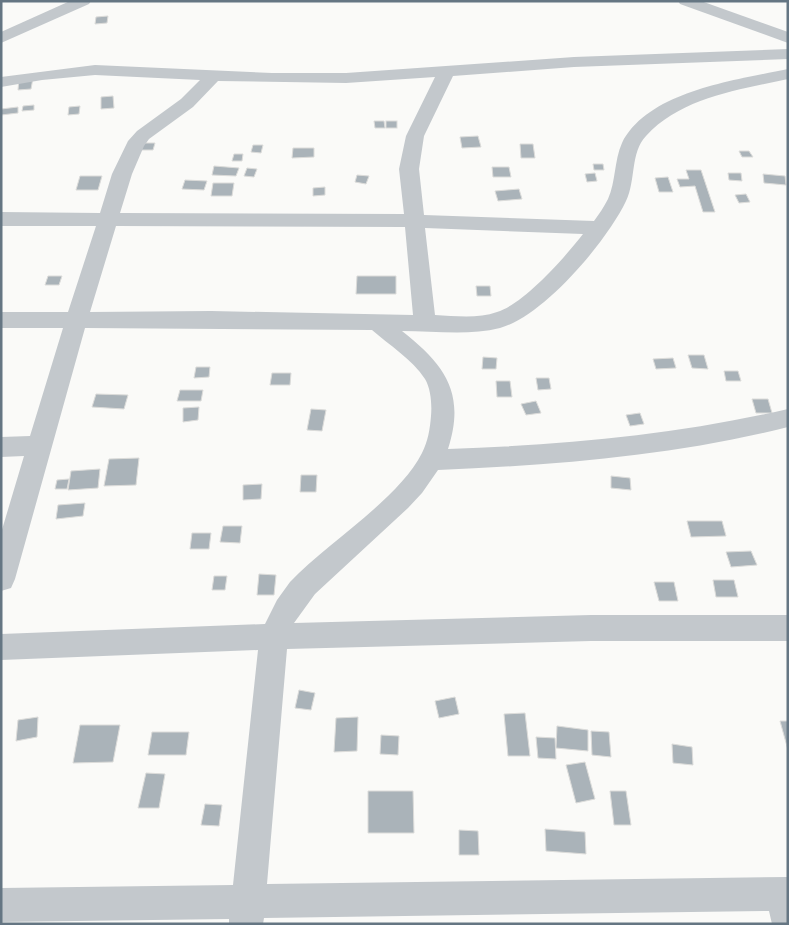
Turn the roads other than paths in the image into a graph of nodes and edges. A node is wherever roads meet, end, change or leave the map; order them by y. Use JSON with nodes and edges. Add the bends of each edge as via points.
{"nodes":[{"id":1,"x":83,"y":1,"type":"edge"},
{"id":2,"x":686,"y":1,"type":"edge"},
{"id":3,"x":1,"y":38,"type":"edge"},
{"id":4,"x":788,"y":38,"type":"edge"},
{"id":5,"x":788,"y":54,"type":"edge"},
{"id":6,"x":446,"y":72,"type":"junction"},
{"id":7,"x":788,"y":74,"type":"edge"},
{"id":8,"x":213,"y":76,"type":"junction"},
{"id":9,"x":1,"y":82,"type":"edge"},
{"id":10,"x":108,"y":218,"type":"junction"},
{"id":11,"x":1,"y":219,"type":"edge"},
{"id":12,"x":414,"y":221,"type":"junction"},
{"id":13,"x":599,"y":228,"type":"junction"},
{"id":14,"x":1,"y":320,"type":"edge"},
{"id":15,"x":76,"y":320,"type":"junction"},
{"id":16,"x":377,"y":322,"type":"junction"},
{"id":17,"x":425,"y":323,"type":"junction"},
{"id":18,"x":788,"y":418,"type":"edge"},
{"id":19,"x":40,"y":446,"type":"junction"},
{"id":20,"x":1,"y":447,"type":"edge"},
{"id":21,"x":431,"y":460,"type":"junction"},
{"id":22,"x":1,"y":579,"type":"edge"},
{"id":23,"x":788,"y":628,"type":"edge"},
{"id":24,"x":274,"y":637,"type":"junction"},
{"id":25,"x":1,"y":647,"type":"edge"},
{"id":26,"x":786,"y":902,"type":"edge"},
{"id":27,"x":1,"y":905,"type":"edge"},
{"id":28,"x":247,"y":913,"type":"edge"}],
"edges":[{"from":1,"to":3,"type":"street"},
{"from":2,"to":4,"type":"street"},
{"from":5,"to":6,"type":"street","via":[[574,62]]},
{"from":6,"to":8,"type":"street","via":[[346,78]]},
{"from":6,"to":12,"type":"street","via":[[411,151],[409,182]]},
{"from":7,"to":13,"type":"street","via":[[698,97],[656,117],[637,134],[626,153],[618,198]]},
{"from":8,"to":9,"type":"street","via":[[103,70]]},
{"from":8,"to":10,"type":"street","via":[[187,104],[143,135],[135,145]]},
{"from":10,"to":11,"type":"street"},
{"from":10,"to":12,"type":"street"},
{"from":10,"to":15,"type":"street"},
{"from":12,"to":13,"type":"street"},
{"from":12,"to":17,"type":"street"},
{"from":13,"to":17,"type":"street","via":[[558,277],[531,302],[508,317],[478,324]]},
{"from":14,"to":15,"type":"street"},
{"from":15,"to":16,"type":"street"},
{"from":15,"to":19,"type":"street"},
{"from":16,"to":17,"type":"street"},
{"from":16,"to":21,"type":"street","via":[[432,372],[440,385],[444,421],[440,442]]},
{"from":18,"to":21,"type":"street","via":[[732,432],[662,443],[565,454]]},
{"from":19,"to":20,"type":"street"},
{"from":19,"to":22,"type":"street"},
{"from":21,"to":24,"type":"street","via":[[392,510],[354,540],[290,600]]},
{"from":23,"to":24,"type":"street","via":[[696,627]]},
{"from":24,"to":25,"type":"street"},
{"from":24,"to":28,"type":"street"},
{"from":26,"to":28,"type":"street"},
{"from":27,"to":28,"type":"street"}]}
